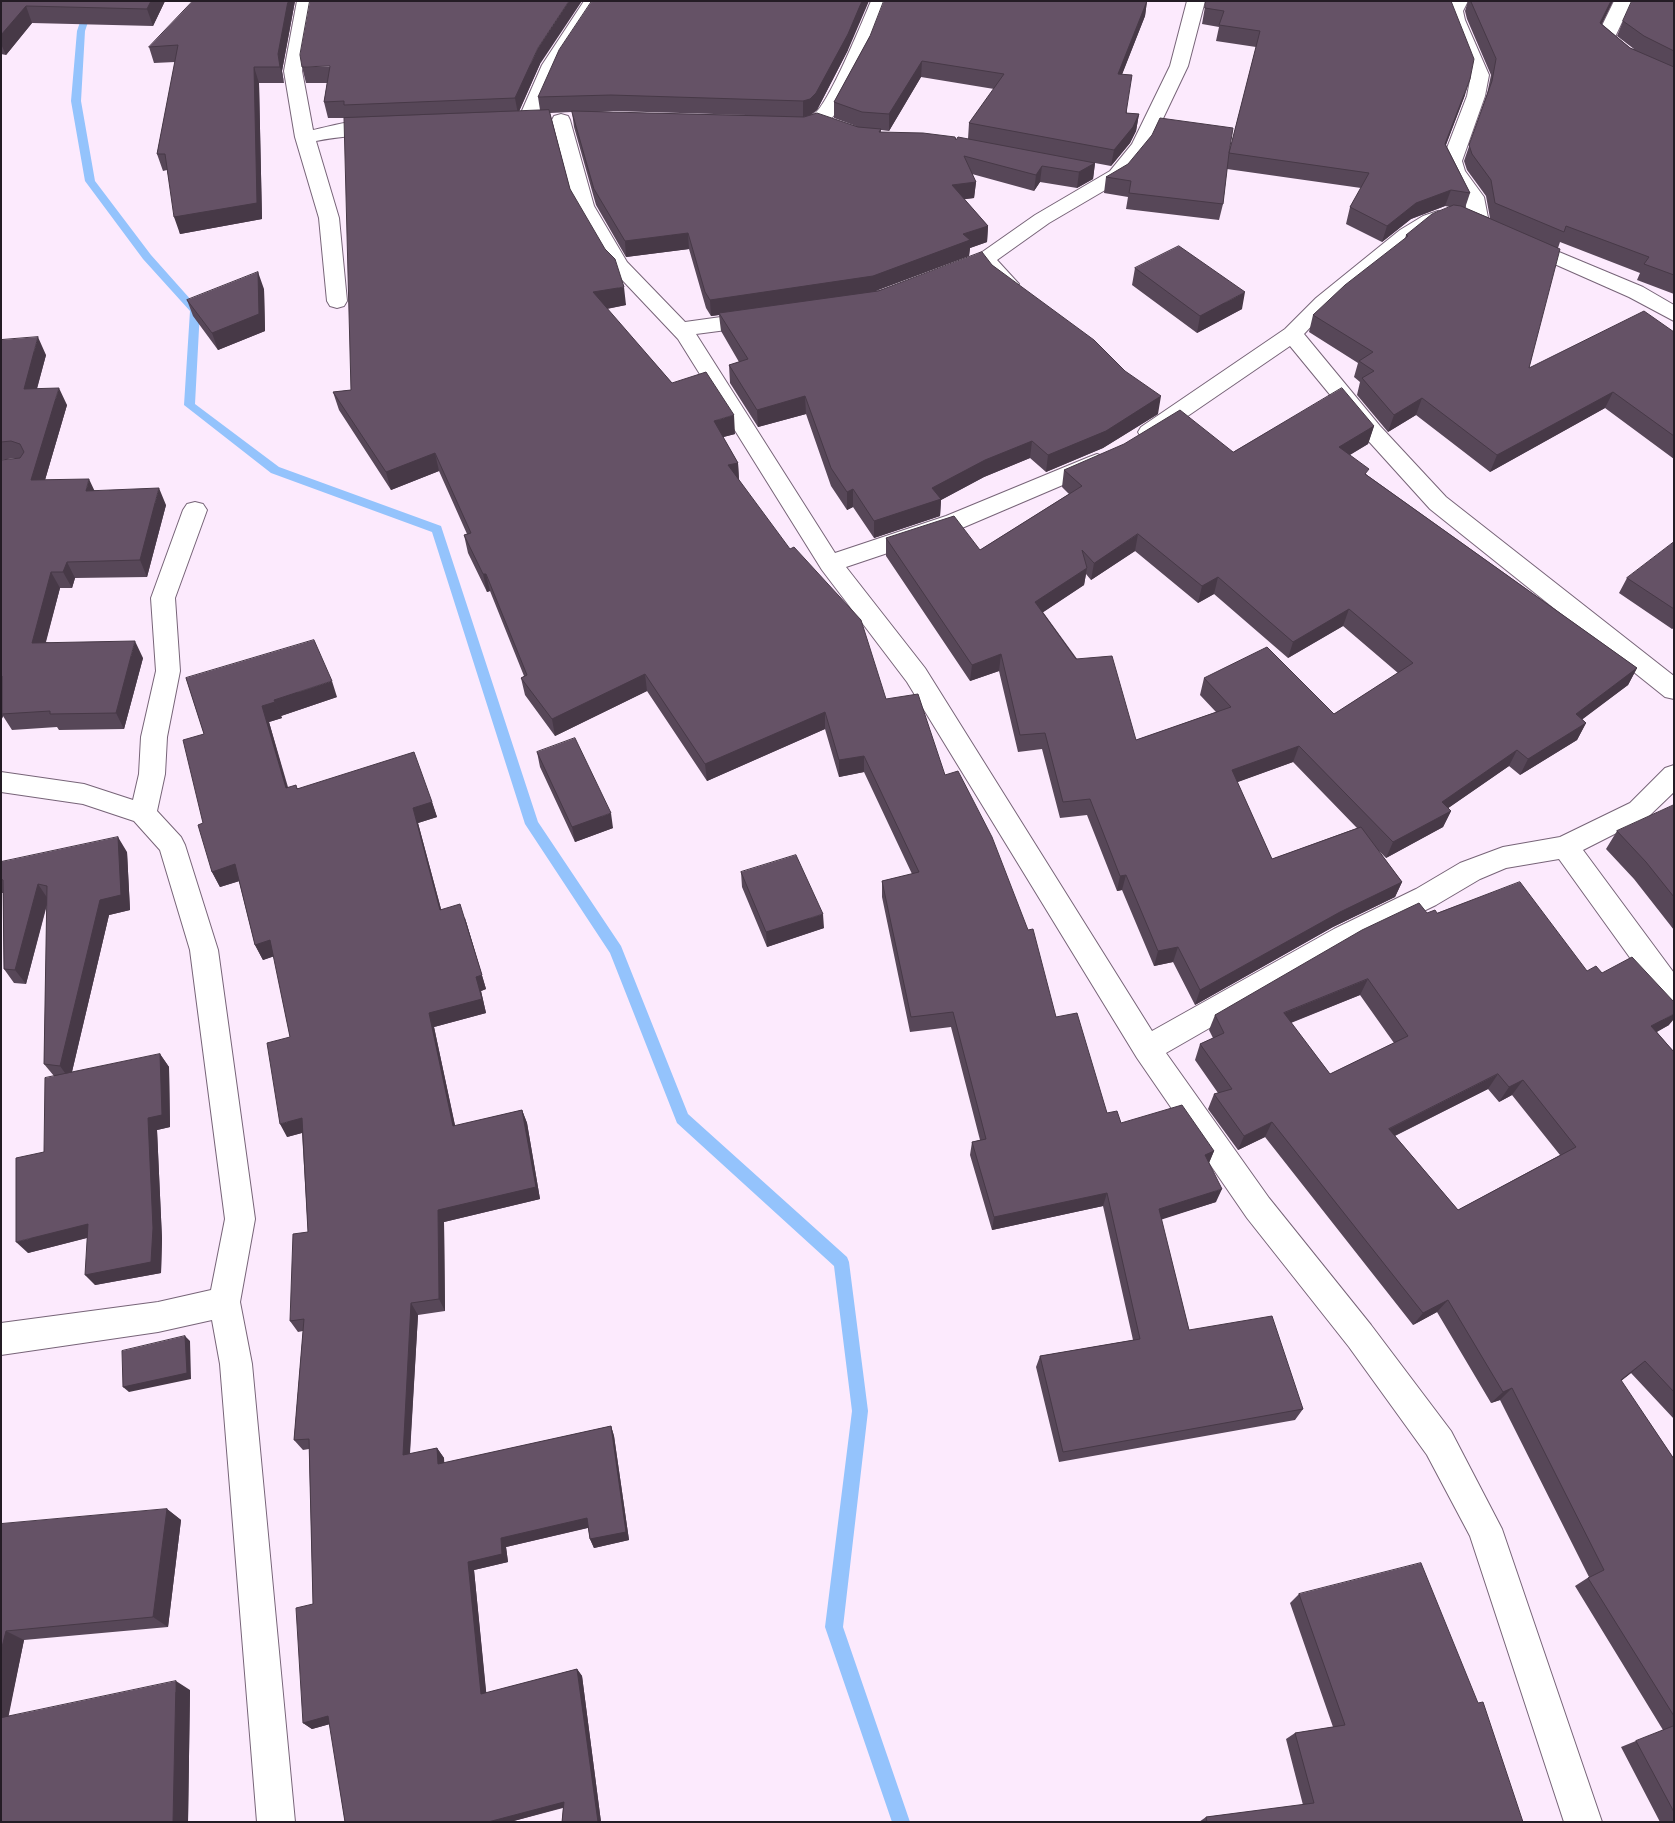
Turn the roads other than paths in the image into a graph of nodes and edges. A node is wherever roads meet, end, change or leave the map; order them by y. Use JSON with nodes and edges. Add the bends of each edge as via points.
{"nodes":[{"id":1,"x":306,"y":1,"type":"edge"},
{"id":2,"x":593,"y":1,"type":"edge"},
{"id":3,"x":880,"y":1,"type":"edge"},
{"id":4,"x":1196,"y":1,"type":"edge"},
{"id":5,"x":1459,"y":1,"type":"edge"},
{"id":6,"x":1623,"y":1,"type":"edge"},
{"id":7,"x":1674,"y":81,"type":"edge"},
{"id":8,"x":507,"y":122,"type":"edge"},
{"id":9,"x":526,"y":122,"type":"junction"},
{"id":10,"x":772,"y":125,"type":"edge"},
{"id":11,"x":401,"y":126,"type":"edge"},
{"id":12,"x":305,"y":137,"type":"junction"},
{"id":13,"x":1090,"y":170,"type":"edge"},
{"id":14,"x":1117,"y":175,"type":"junction"},
{"id":15,"x":1494,"y":230,"type":"junction"},
{"id":16,"x":1023,"y":295,"type":"edge"},
{"id":17,"x":337,"y":301,"type":"dead end"},
{"id":18,"x":1674,"y":314,"type":"edge"},
{"id":19,"x":779,"y":316,"type":"edge"},
{"id":20,"x":680,"y":329,"type":"junction"},
{"id":21,"x":1293,"y":334,"type":"junction"},
{"id":22,"x":195,"y":510,"type":"dead end"},
{"id":23,"x":830,"y":564,"type":"junction"},
{"id":24,"x":1674,"y":690,"type":"edge"},
{"id":25,"x":1674,"y":774,"type":"edge"},
{"id":26,"x":1,"y":782,"type":"edge"},
{"id":27,"x":143,"y":814,"type":"junction"},
{"id":28,"x":1565,"y":847,"type":"junction"},
{"id":29,"x":1674,"y":996,"type":"edge"},
{"id":30,"x":1147,"y":1049,"type":"junction"},
{"id":31,"x":224,"y":1302,"type":"junction"},
{"id":32,"x":1,"y":1339,"type":"edge"},
{"id":33,"x":276,"y":1822,"type":"edge"},
{"id":34,"x":1583,"y":1822,"type":"edge"}],
"edges":[{"from":1,"to":12,"type":"street","via":[[293,71]]},
{"from":2,"to":9,"type":"street","via":[[551,65]]},
{"from":3,"to":10,"type":"street","via":[[859,51],[826,114],[826,124]]},
{"from":4,"to":14,"type":"street","via":[[1179,66],[1142,146]]},
{"from":5,"to":15,"type":"street","via":[[1454,11],[1456,20],[1480,75],[1476,96],[1452,161],[1455,171]]},
{"from":6,"to":7,"type":"street","via":[[1605,38],[1630,58]]},
{"from":8,"to":9,"type":"street"},
{"from":9,"to":20,"type":"street","via":[[570,120],[584,206],[619,266]]},
{"from":11,"to":12,"type":"street","via":[[346,129]]},
{"from":12,"to":17,"type":"street","via":[[329,218]]},
{"from":13,"to":14,"type":"street"},
{"from":14,"to":16,"type":"street","via":[[976,263]]},
{"from":15,"to":18,"type":"street","via":[[1636,292]]},
{"from":15,"to":21,"type":"street","via":[[1460,215],[1446,214],[1419,225],[1332,295]]},
{"from":19,"to":20,"type":"street"},
{"from":20,"to":23,"type":"street"},
{"from":21,"to":23,"type":"street","via":[[1171,406],[1123,448],[954,522]]},
{"from":21,"to":24,"type":"street","via":[[1372,431],[1438,503]]},
{"from":22,"to":27,"type":"street","via":[[163,598],[168,671]]},
{"from":23,"to":30,"type":"street","via":[[916,675]]},
{"from":25,"to":28,"type":"street","via":[[1639,810]]},
{"from":26,"to":27,"type":"street","via":[[84,794]]},
{"from":27,"to":31,"type":"street","via":[[172,846],[204,950],[240,1219]]},
{"from":28,"to":29,"type":"street"},
{"from":28,"to":30,"type":"street","via":[[1503,858],[1470,870],[1426,897],[1344,936]]},
{"from":30,"to":34,"type":"street","via":[[1258,1208],[1360,1336],[1439,1443],[1485,1529]]},
{"from":31,"to":32,"type":"street","via":[[158,1317]]},
{"from":31,"to":33,"type":"street","via":[[236,1364]]}]}
